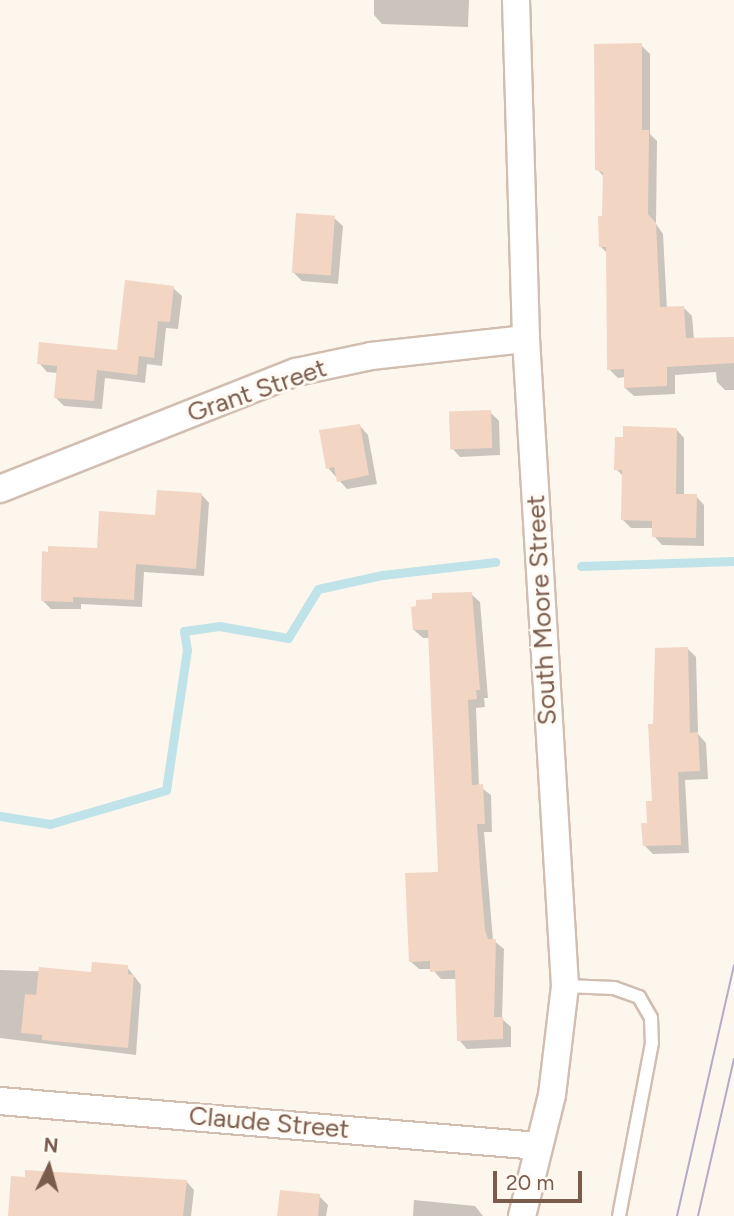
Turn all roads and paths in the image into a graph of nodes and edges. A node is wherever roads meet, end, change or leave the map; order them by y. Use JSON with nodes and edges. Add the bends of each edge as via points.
{"nodes":[{"id":1,"x":516,"y":0,"type":"edge"},
{"id":2,"x":526,"y":339,"type":"junction"},
{"id":3,"x":0,"y":489,"type":"edge"},
{"id":4,"x":565,"y":986,"type":"junction"},
{"id":5,"x":0,"y":1101,"type":"edge"},
{"id":6,"x":538,"y":1146,"type":"junction"},
{"id":7,"x":522,"y":1216,"type":"edge"},
{"id":8,"x":619,"y":1216,"type":"edge"}],
"edges":[{"from":1,"to":2,"type":"street","name":"South Moore Street"},
{"from":2,"to":3,"type":"street","name":"Grant Street","via":[[371,356],[296,372]]},
{"from":2,"to":4,"type":"street","name":"South Moore Street"},
{"from":4,"to":6,"type":"street","name":"South Moore Street","via":[[552,1095]]},
{"from":4,"to":8,"type":"lane","via":[[614,988],[639,997],[651,1018],[652,1043]]},
{"from":5,"to":6,"type":"street","name":"Claude Street"},
{"from":6,"to":7,"type":"street","name":"South Moore Street"}]}
